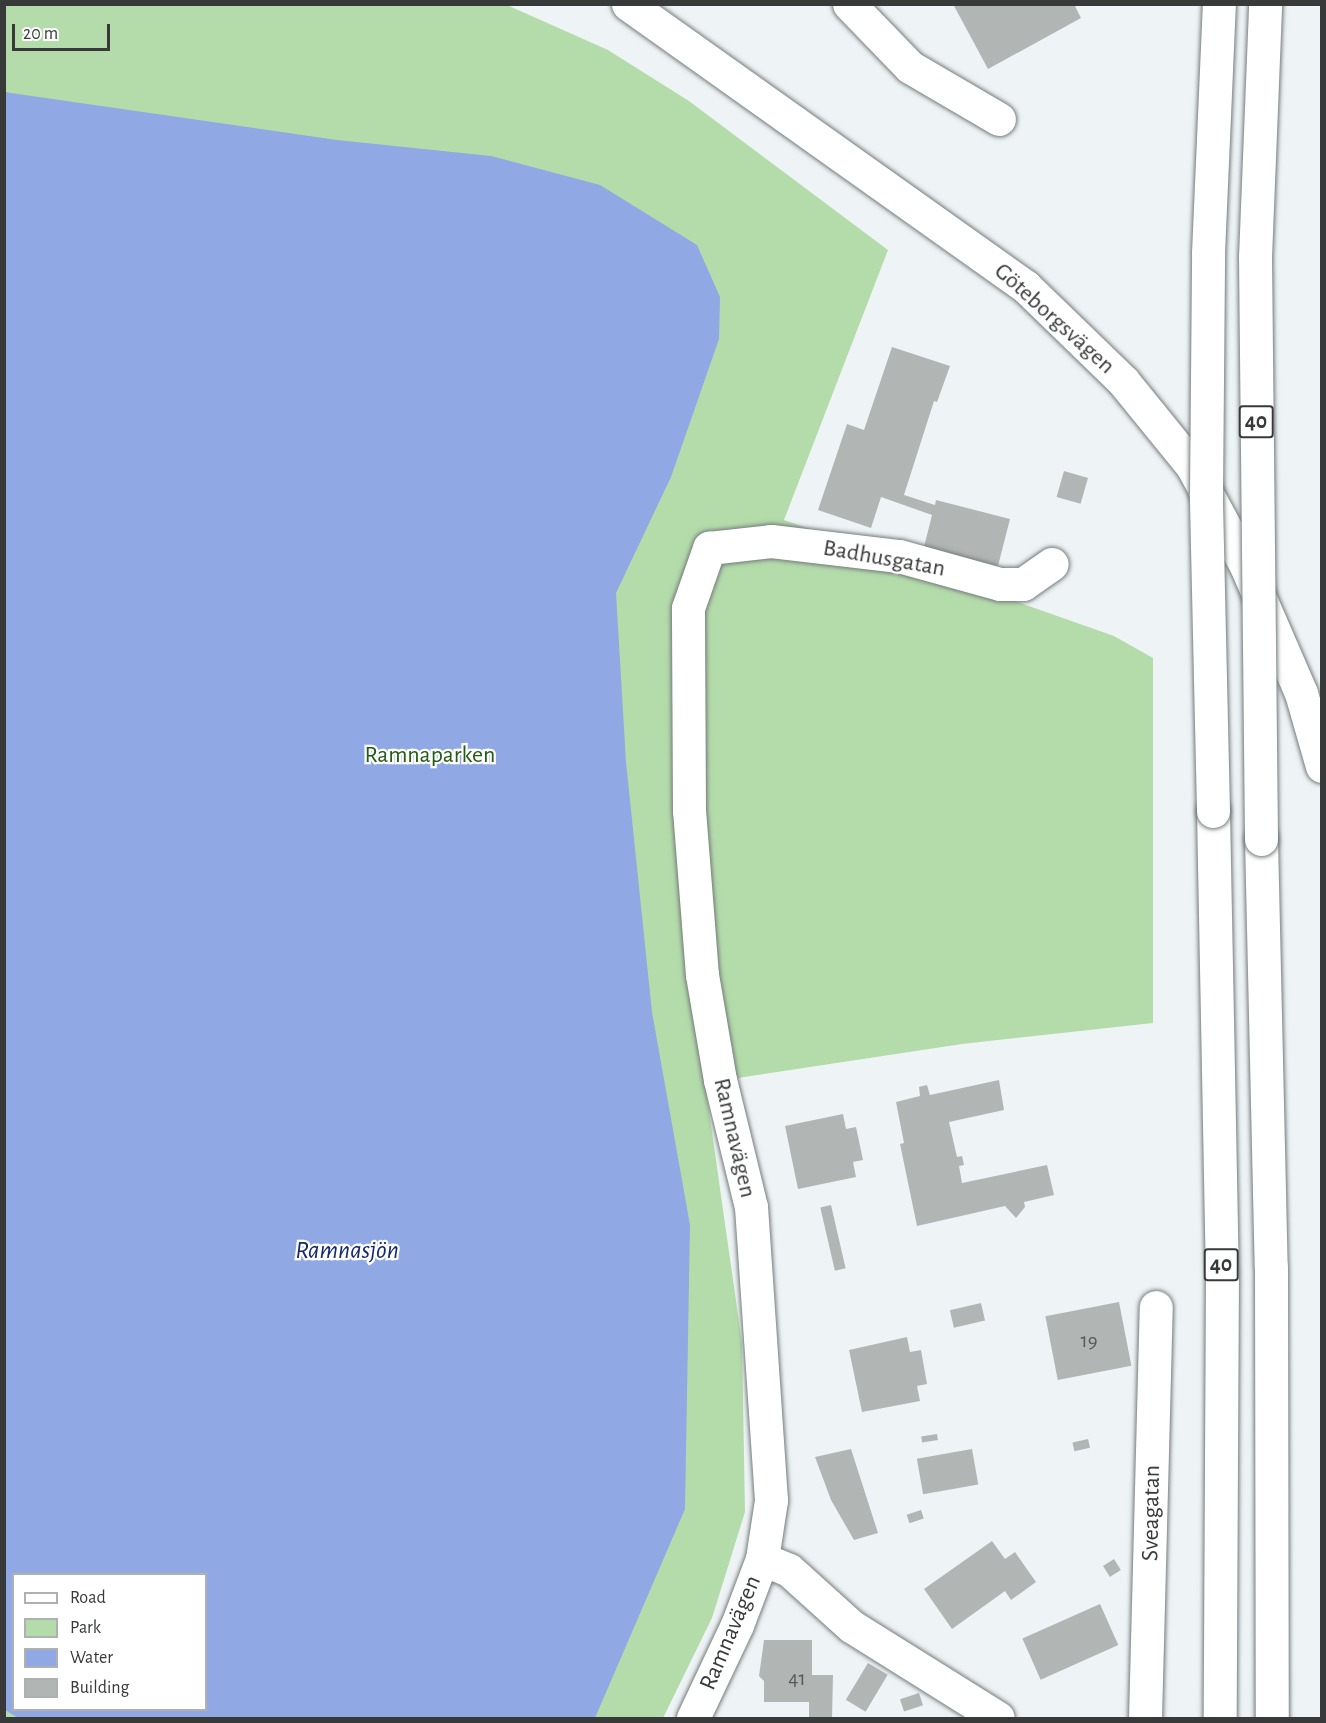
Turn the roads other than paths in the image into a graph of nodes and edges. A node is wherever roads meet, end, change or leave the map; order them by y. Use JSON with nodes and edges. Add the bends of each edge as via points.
{"nodes":[{"id":1,"x":628,"y":4,"type":"edge"},
{"id":2,"x":849,"y":4,"type":"edge"},
{"id":3,"x":1219,"y":4,"type":"edge"},
{"id":4,"x":1265,"y":4,"type":"edge"},
{"id":5,"x":999,"y":119,"type":"dead end"},
{"id":6,"x":709,"y":548,"type":"joint"},
{"id":7,"x":1052,"y":564,"type":"dead end"},
{"id":8,"x":1322,"y":766,"type":"edge"},
{"id":9,"x":1156,"y":1307,"type":"dead end"},
{"id":10,"x":762,"y":1560,"type":"junction"},
{"id":11,"x":693,"y":1719,"type":"edge"},
{"id":12,"x":998,"y":1719,"type":"edge"},
{"id":13,"x":1145,"y":1719,"type":"edge"},
{"id":14,"x":1221,"y":1719,"type":"edge"},
{"id":15,"x":1272,"y":1719,"type":"edge"}],
"edges":[{"from":1,"to":8,"type":"main road","name":"Göteborgsvägen","via":[[1026,287],[1123,381],[1192,466],[1246,566],[1301,693]]},
{"from":2,"to":5,"type":"main road","via":[[910,67]]},
{"from":3,"to":14,"type":"main road","number":"40","bridge":true,"via":[[1207,310],[1206,494],[1222,1271]]},
{"from":4,"to":15,"type":"main road","number":"40","bridge":true,"via":[[1255,256],[1260,839],[1271,1267]]},
{"from":6,"to":7,"type":"main road","name":"Badhusgatan","via":[[771,541],[899,556],[1000,584],[1023,584]]},
{"from":6,"to":10,"type":"main road","name":"Ramnavägen","via":[[687,608],[689,811],[702,975],[720,1080],[751,1207],[771,1500]]},
{"from":9,"to":13,"type":"main road","name":"Sveagatan"},
{"from":10,"to":11,"type":"main road","name":"Ramnavägen"},
{"from":10,"to":12,"type":"main road","via":[[789,1570],[851,1626]]}]}
